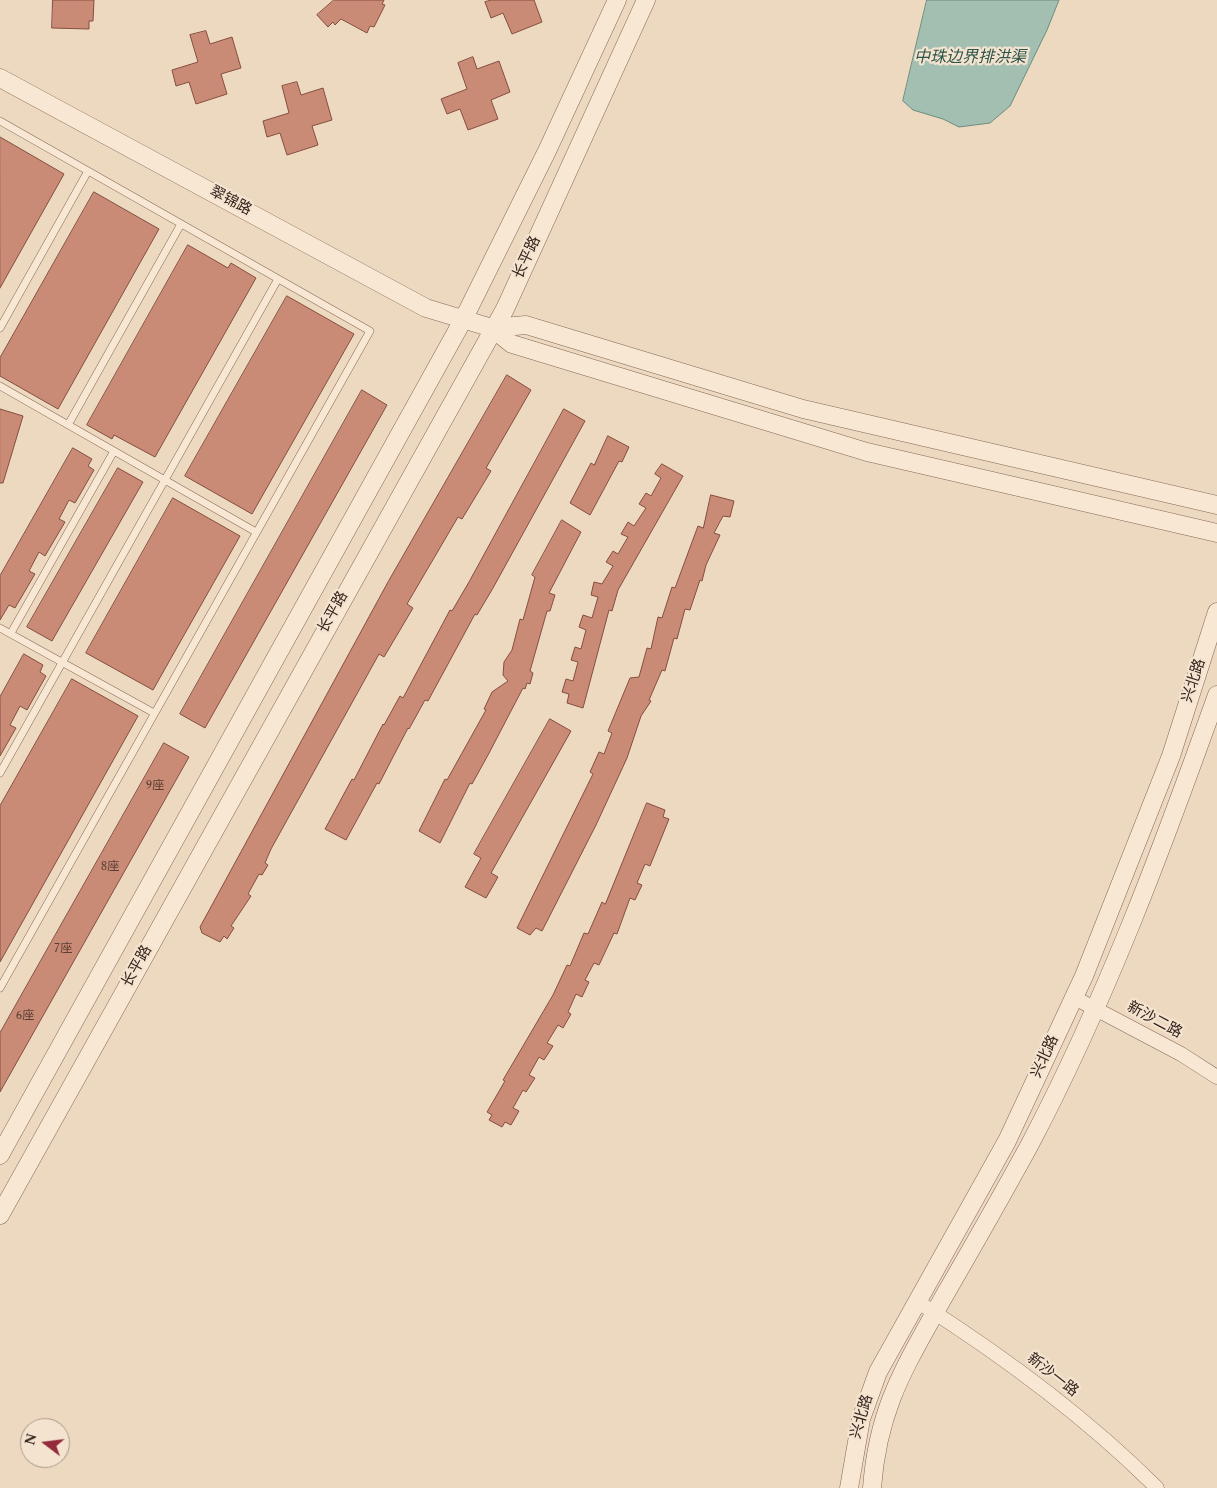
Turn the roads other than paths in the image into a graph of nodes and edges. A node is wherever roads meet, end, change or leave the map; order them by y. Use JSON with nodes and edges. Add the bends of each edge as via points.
{"nodes":[{"id":1,"x":617,"y":0,"type":"edge"},
{"id":2,"x":646,"y":0,"type":"edge"},
{"id":3,"x":0,"y":78,"type":"edge"},
{"id":4,"x":0,"y":122,"type":"edge"},
{"id":5,"x":88,"y":171,"type":"junction"},
{"id":6,"x":181,"y":224,"type":"junction"},
{"id":7,"x":278,"y":279,"type":"junction"},
{"id":8,"x":463,"y":320,"type":"junction"},
{"id":9,"x":0,"y":328,"type":"edge"},
{"id":10,"x":492,"y":328,"type":"junction"},
{"id":11,"x":0,"y":386,"type":"edge"},
{"id":12,"x":68,"y":425,"type":"junction"},
{"id":13,"x":114,"y":451,"type":"junction"},
{"id":14,"x":165,"y":480,"type":"junction"},
{"id":15,"x":1217,"y":505,"type":"edge"},
{"id":16,"x":256,"y":532,"type":"junction"},
{"id":17,"x":1217,"y":533,"type":"edge"},
{"id":18,"x":1217,"y":612,"type":"edge"},
{"id":19,"x":0,"y":628,"type":"edge"},
{"id":20,"x":11,"y":633,"type":"junction"},
{"id":21,"x":62,"y":662,"type":"junction"},
{"id":22,"x":1217,"y":695,"type":"edge"},
{"id":23,"x":154,"y":714,"type":"junction"},
{"id":24,"x":0,"y":773,"type":"edge"},
{"id":25,"x":0,"y":988,"type":"edge"},
{"id":26,"x":1073,"y":997,"type":"junction"},
{"id":27,"x":1096,"y":1008,"type":"junction"},
{"id":28,"x":1217,"y":1077,"type":"edge"},
{"id":29,"x":0,"y":1155,"type":"edge"},
{"id":30,"x":0,"y":1214,"type":"edge"},
{"id":31,"x":918,"y":1302,"type":"junction"},
{"id":32,"x":935,"y":1313,"type":"junction"},
{"id":33,"x":849,"y":1488,"type":"edge"},
{"id":34,"x":872,"y":1488,"type":"edge"},
{"id":35,"x":1157,"y":1488,"type":"edge"}],
"edges":[{"from":1,"to":8,"type":"street","name":"长平路"},
{"from":2,"to":10,"type":"street","name":"长平路","via":[[505,309]]},
{"from":3,"to":8,"type":"street","name":"翠锦路","via":[[426,308]]},
{"from":4,"to":5,"type":"lane"},
{"from":5,"to":6,"type":"lane"},
{"from":5,"to":9,"type":"lane"},
{"from":6,"to":7,"type":"lane"},
{"from":6,"to":12,"type":"lane"},
{"from":7,"to":14,"type":"lane"},
{"from":7,"to":16,"type":"lane","via":[[370,331]]},
{"from":8,"to":10,"type":"street","name":"翠锦路"},
{"from":8,"to":29,"type":"street","name":"长平路"},
{"from":10,"to":15,"type":"street","via":[[526,326],[803,408]]},
{"from":10,"to":17,"type":"street","via":[[512,344],[867,452]]},
{"from":10,"to":30,"type":"street","name":"长平路"},
{"from":11,"to":12,"type":"lane"},
{"from":12,"to":13,"type":"lane"},
{"from":13,"to":14,"type":"lane"},
{"from":13,"to":20,"type":"lane"},
{"from":14,"to":16,"type":"lane"},
{"from":14,"to":21,"type":"lane"},
{"from":16,"to":23,"type":"lane"},
{"from":18,"to":26,"type":"street","name":"兴北路","via":[[1171,756]]},
{"from":19,"to":20,"type":"lane"},
{"from":20,"to":21,"type":"lane"},
{"from":21,"to":23,"type":"lane"},
{"from":21,"to":24,"type":"lane"},
{"from":22,"to":27,"type":"street","name":"兴北路","via":[[1165,840]]},
{"from":23,"to":25,"type":"lane"},
{"from":26,"to":27,"type":"street","name":"新沙二路"},
{"from":26,"to":31,"type":"street","name":"兴北路","via":[[1007,1142]]},
{"from":27,"to":28,"type":"street","name":"新沙二路"},
{"from":27,"to":32,"type":"street","name":"兴北路","via":[[1029,1146]]},
{"from":31,"to":32,"type":"street","name":"新沙一路"},
{"from":31,"to":33,"type":"street","name":"兴北路","via":[[869,1395],[855,1443]]},
{"from":32,"to":34,"type":"street","name":"兴北路","via":[[908,1357],[889,1400],[877,1446]]},
{"from":32,"to":35,"type":"street","name":"新沙一路","via":[[1007,1361],[1076,1414]]}]}
